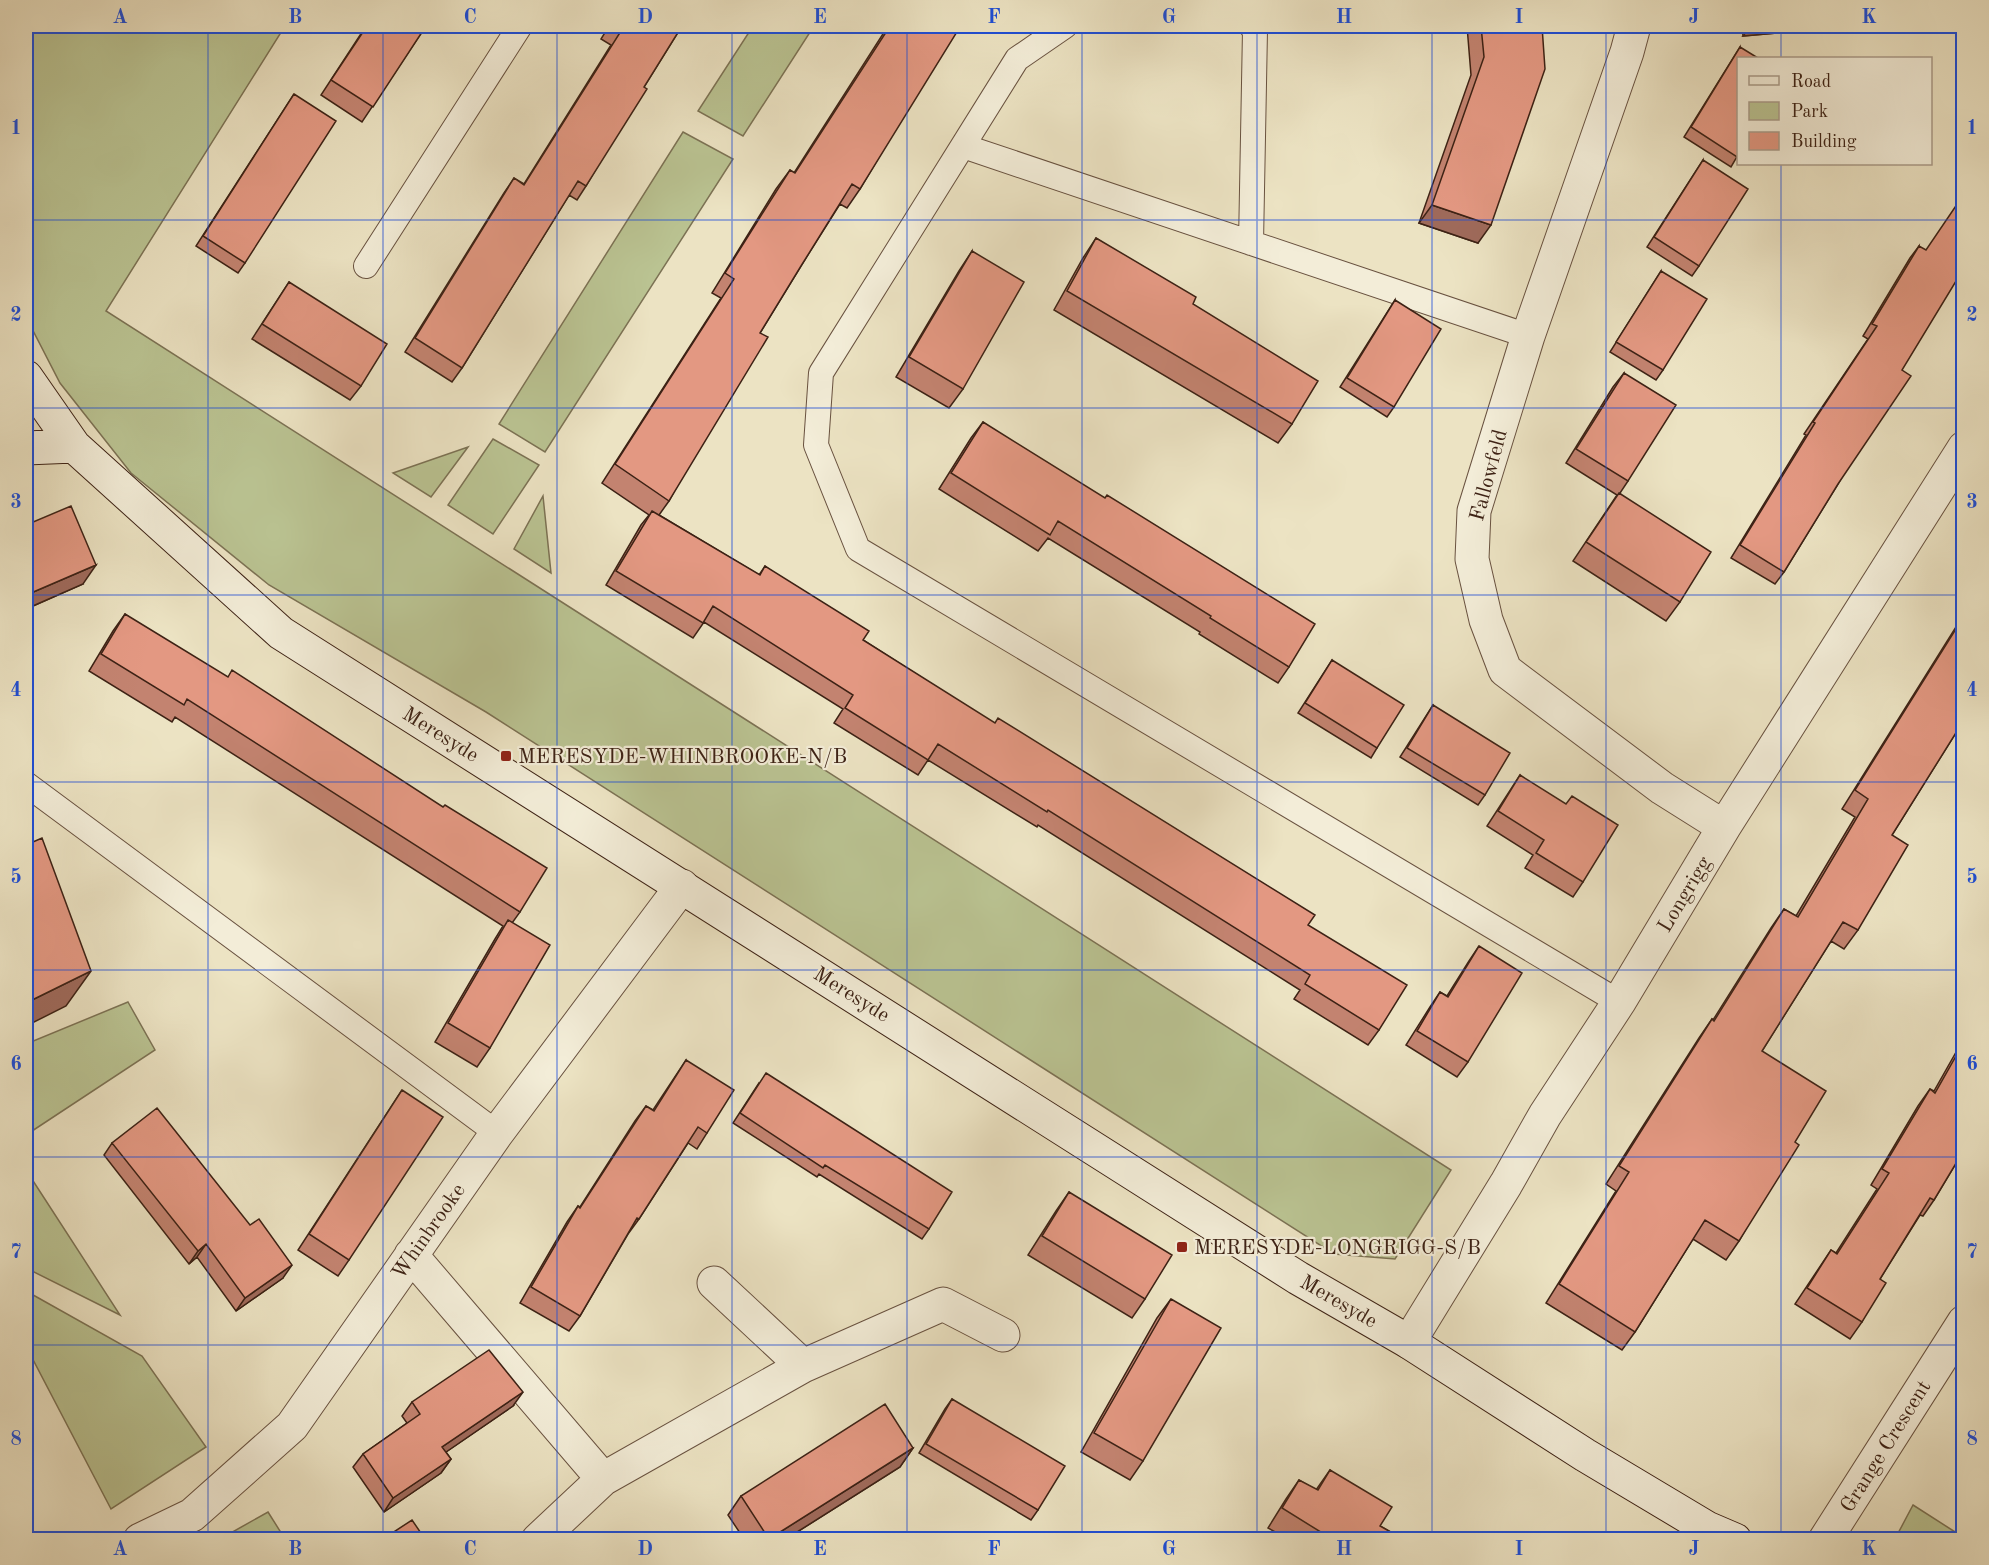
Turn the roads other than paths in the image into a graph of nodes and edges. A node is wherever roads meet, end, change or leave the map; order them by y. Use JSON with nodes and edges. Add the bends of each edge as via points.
{"nodes":[{"id":1,"x":520,"y":26,"type":"edge"},
{"id":2,"x":1065,"y":26,"type":"edge"},
{"id":3,"x":1251,"y":26,"type":"edge"},
{"id":4,"x":1634,"y":26,"type":"edge"},
{"id":5,"x":963,"y":146,"type":"junction"},
{"id":6,"x":1251,"y":243,"type":"junction"},
{"id":7,"x":366,"y":266,"type":"dead end"},
{"id":8,"x":1528,"y":336,"type":"junction"},
{"id":9,"x":26,"y":377,"type":"edge"},
{"id":10,"x":74,"y":446,"type":"junction"},
{"id":11,"x":26,"y":448,"type":"edge"},
{"id":12,"x":1964,"y":448,"type":"edge"},
{"id":13,"x":26,"y":784,"type":"edge"},
{"id":14,"x":1725,"y":827,"type":"junction"},
{"id":15,"x":682,"y":886,"type":"junction"},
{"id":16,"x":1619,"y":1002,"type":"junction"},
{"id":17,"x":496,"y":1133,"type":"junction"},
{"id":18,"x":411,"y":1255,"type":"junction"},
{"id":19,"x":714,"y":1283,"type":"dead end"},
{"id":20,"x":1962,"y":1327,"type":"edge"},
{"id":21,"x":1003,"y":1335,"type":"dead end"},
{"id":22,"x":1409,"y":1342,"type":"junction"},
{"id":23,"x":803,"y":1366,"type":"junction"},
{"id":24,"x":603,"y":1479,"type":"junction"},
{"id":25,"x":140,"y":1539,"type":"edge"},
{"id":26,"x":538,"y":1539,"type":"edge"},
{"id":27,"x":1735,"y":1539,"type":"edge"},
{"id":28,"x":1825,"y":1539,"type":"edge"}],
"edges":[{"from":1,"to":7,"type":"lane"},
{"from":2,"to":5,"type":"lane","via":[[1017,59]]},
{"from":3,"to":6,"type":"lane","via":[[1255,30]]},
{"from":4,"to":8,"type":"street","name":"Fallowfeld"},
{"from":5,"to":6,"type":"lane"},
{"from":5,"to":16,"type":"lane","via":[[820,373],[816,445],[858,549]]},
{"from":6,"to":8,"type":"lane"},
{"from":8,"to":14,"type":"street","name":"Fallowfeld","via":[[1474,511],[1472,559],[1486,620],[1505,670],[1662,788]]},
{"from":9,"to":10,"type":"street","name":"Meresyde"},
{"from":10,"to":11,"type":"street"},
{"from":10,"to":15,"type":"street","name":"Meresyde","via":[[281,633]]},
{"from":12,"to":14,"type":"street","name":"Longrigg"},
{"from":13,"to":17,"type":"lane"},
{"from":14,"to":16,"type":"street","name":"Longrigg"},
{"from":15,"to":17,"type":"street","name":"Whinbrooke"},
{"from":15,"to":22,"type":"street","name":"Meresyde","via":[[1298,1278]]},
{"from":16,"to":22,"type":"street","name":"Longrigg","via":[[1545,1115]]},
{"from":17,"to":18,"type":"street","name":"Whinbrooke"},
{"from":18,"to":24,"type":"street"},
{"from":18,"to":25,"type":"street","name":"Whinbrooke","via":[[292,1426],[192,1515]]},
{"from":19,"to":23,"type":"street"},
{"from":20,"to":28,"type":"street","name":"Grange Crescent"},
{"from":21,"to":23,"type":"street","via":[[943,1304]]},
{"from":22,"to":27,"type":"street","name":"Meresyde","via":[[1585,1455],[1707,1528]]},
{"from":23,"to":24,"type":"street"},
{"from":24,"to":26,"type":"street"}]}
